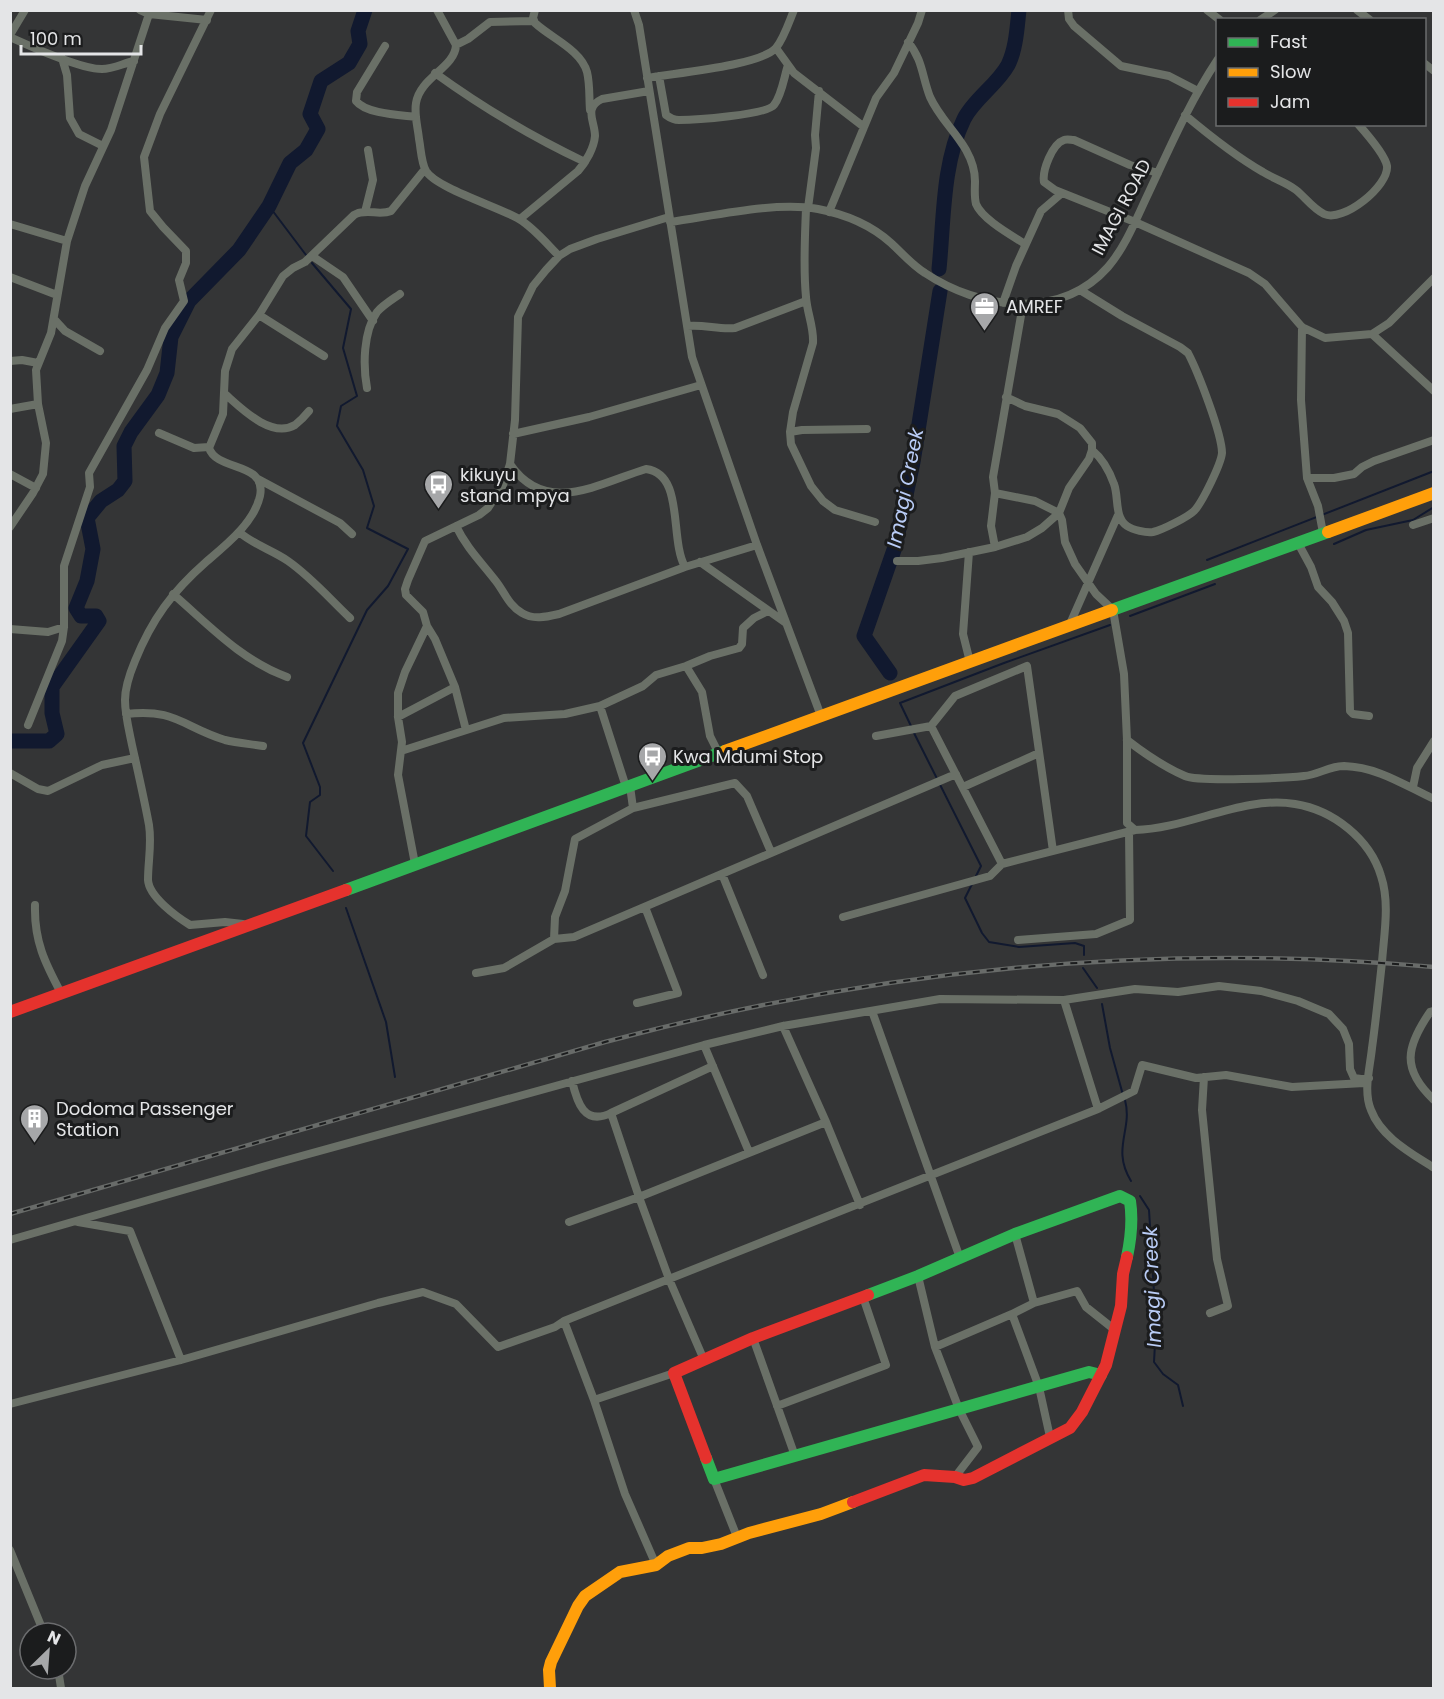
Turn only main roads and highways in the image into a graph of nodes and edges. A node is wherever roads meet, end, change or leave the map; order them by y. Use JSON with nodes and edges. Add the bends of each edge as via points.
{"nodes":[{"id":1,"x":1434,"y":493,"type":"edge"},
{"id":2,"x":10,"y":1012,"type":"edge"},
{"id":3,"x":1101,"y":1375,"type":"junction"},
{"id":4,"x":550,"y":1689,"type":"edge"}],
"edges":[{"from":1,"to":2,"type":"main road"},
{"from":3,"to":3,"type":"main road","via":[[1089,1372],[714,1479],[674,1373],[1015,1234],[1120,1196],[1130,1201],[1131,1242],[1121,1304]]},
{"from":3,"to":4,"type":"main road","via":[[1074,1424],[973,1478],[924,1475],[821,1514],[721,1544],[689,1548],[656,1565],[620,1572],[598,1584],[578,1606],[551,1662]]}]}
